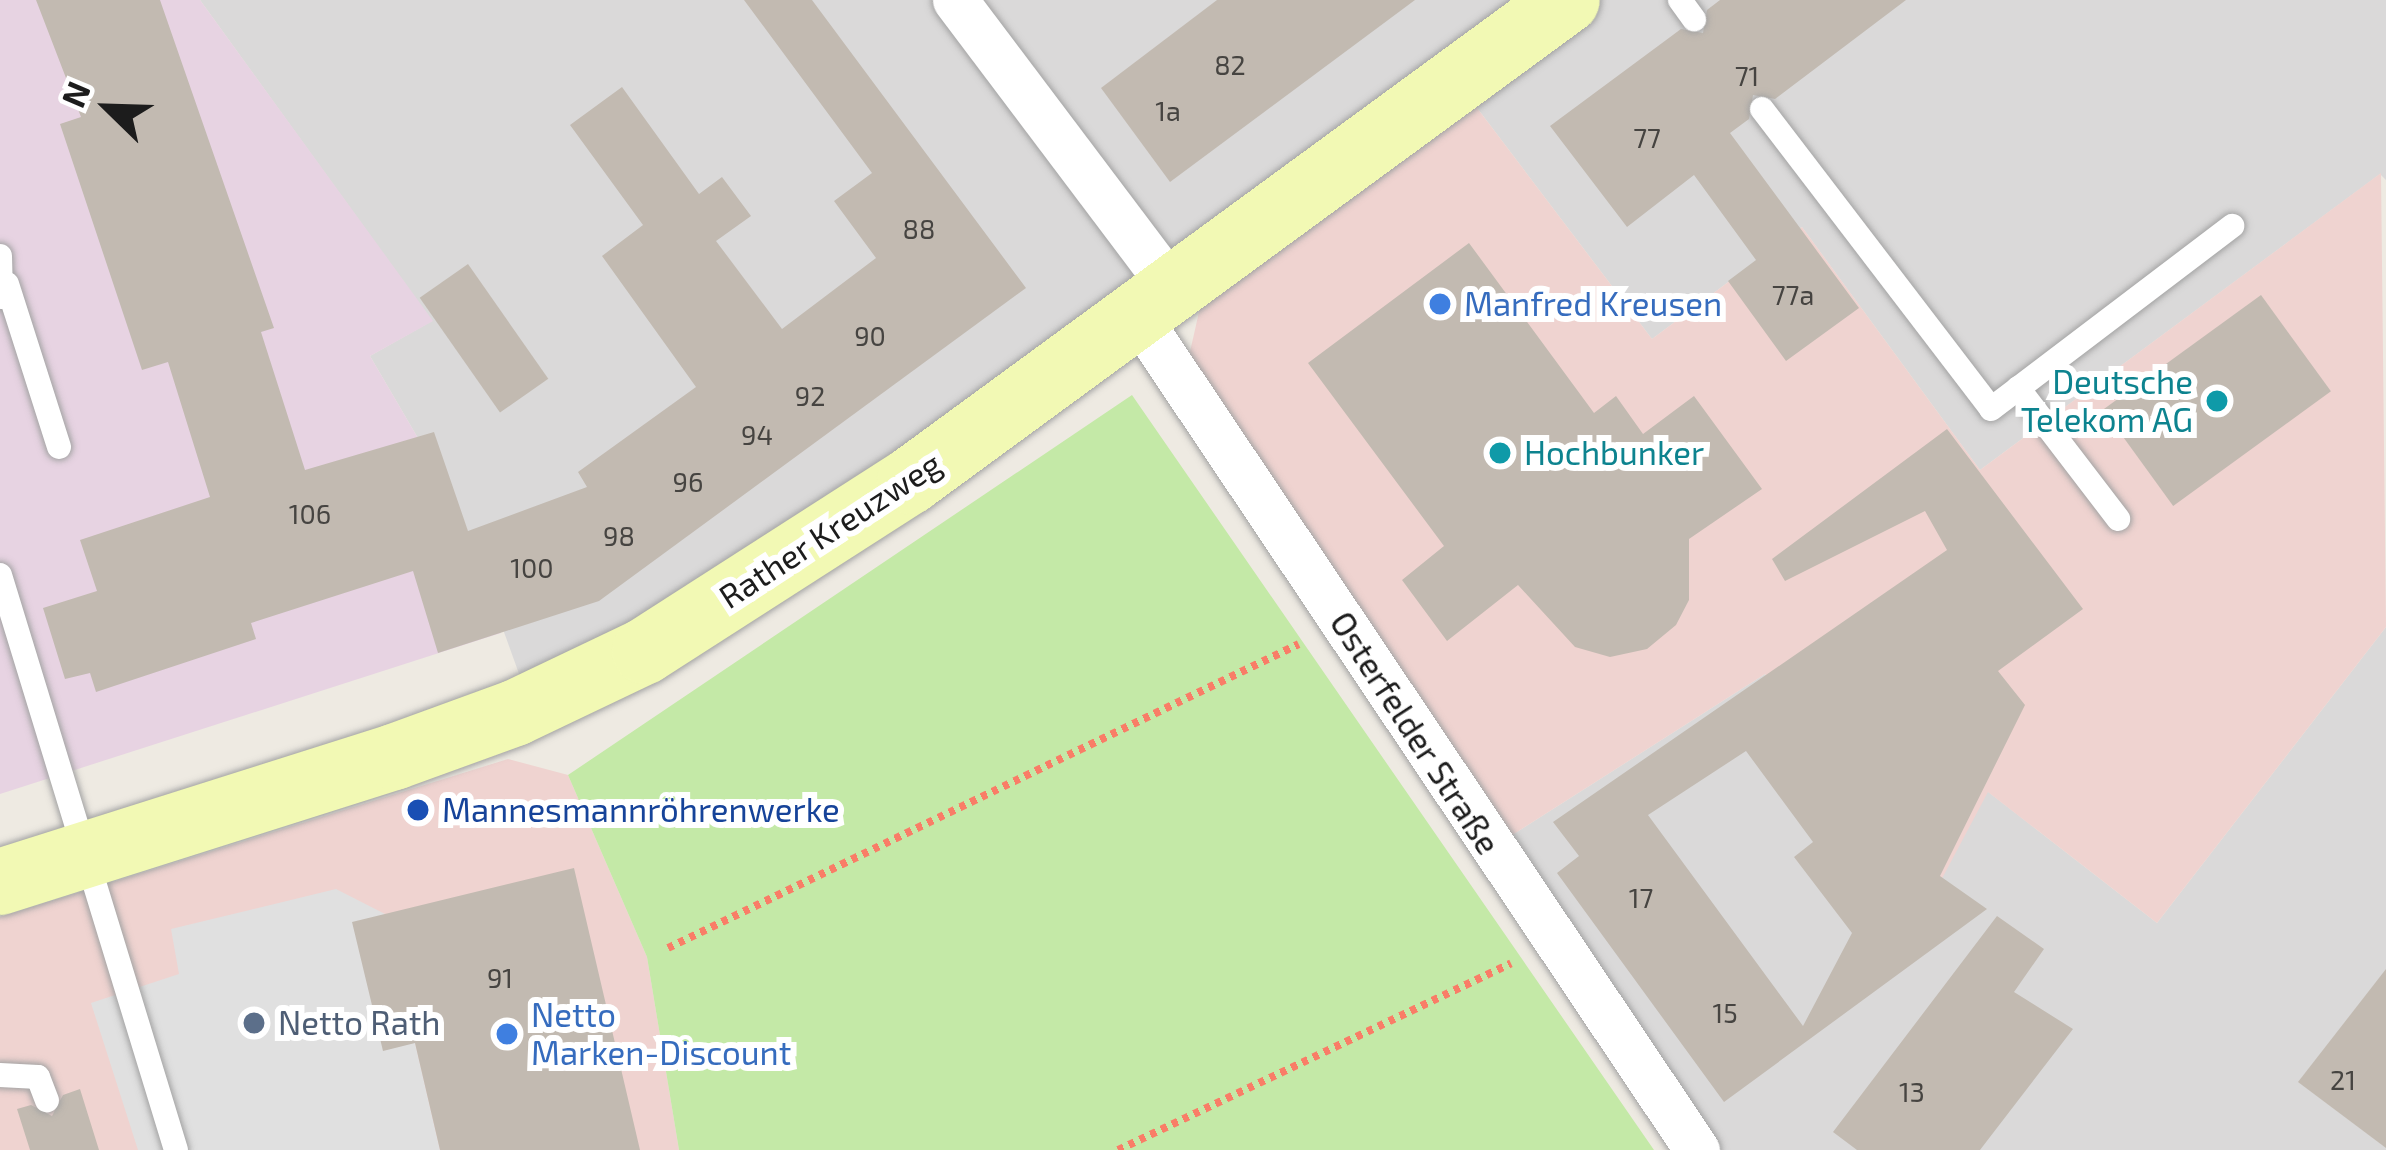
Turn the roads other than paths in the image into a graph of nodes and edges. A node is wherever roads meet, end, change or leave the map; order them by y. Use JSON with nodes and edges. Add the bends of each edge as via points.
{"nodes":[{"id":1,"x":955,"y":0,"type":"edge"},
{"id":2,"x":1567,"y":0,"type":"edge"},
{"id":3,"x":1762,"y":109,"type":"dead end"},
{"id":4,"x":2232,"y":226,"type":"dead end"},
{"id":5,"x":0,"y":256,"type":"edge"},
{"id":6,"x":3,"y":292,"type":"edge"},
{"id":7,"x":1154,"y":301,"type":"junction"},
{"id":8,"x":2018,"y":388,"type":"junction"},
{"id":9,"x":59,"y":447,"type":"dead end"},
{"id":10,"x":2118,"y":519,"type":"dead end"},
{"id":11,"x":0,"y":575,"type":"edge"},
{"id":12,"x":83,"y":855,"type":"junction"},
{"id":13,"x":0,"y":882,"type":"edge"},
{"id":14,"x":0,"y":1075,"type":"edge"},
{"id":15,"x":47,"y":1100,"type":"dead end"},
{"id":16,"x":176,"y":1150,"type":"edge"},
{"id":17,"x":1697,"y":1150,"type":"edge"}],
"edges":[{"from":1,"to":7,"type":"street","name":"Osterfelder Straße"},
{"from":2,"to":7,"type":"main road","name":"Rather Kreuzweg"},
{"from":3,"to":8,"type":"lane","via":[[1990,410]]},
{"from":4,"to":8,"type":"lane"},
{"from":5,"to":6,"type":"lane"},
{"from":6,"to":9,"type":"lane"},
{"from":7,"to":12,"type":"main road","name":"Rather Kreuzweg","via":[[910,481],[645,651],[515,713],[394,757]]},
{"from":7,"to":17,"type":"street","name":"Osterfelder Straße","via":[[1344,622]]},
{"from":8,"to":10,"type":"lane"},
{"from":11,"to":12,"type":"lane"},
{"from":12,"to":13,"type":"main road","name":"Rather Kreuzweg"},
{"from":12,"to":16,"type":"lane","via":[[133,989]]},
{"from":14,"to":15,"type":"lane","via":[[38,1078]]}]}
